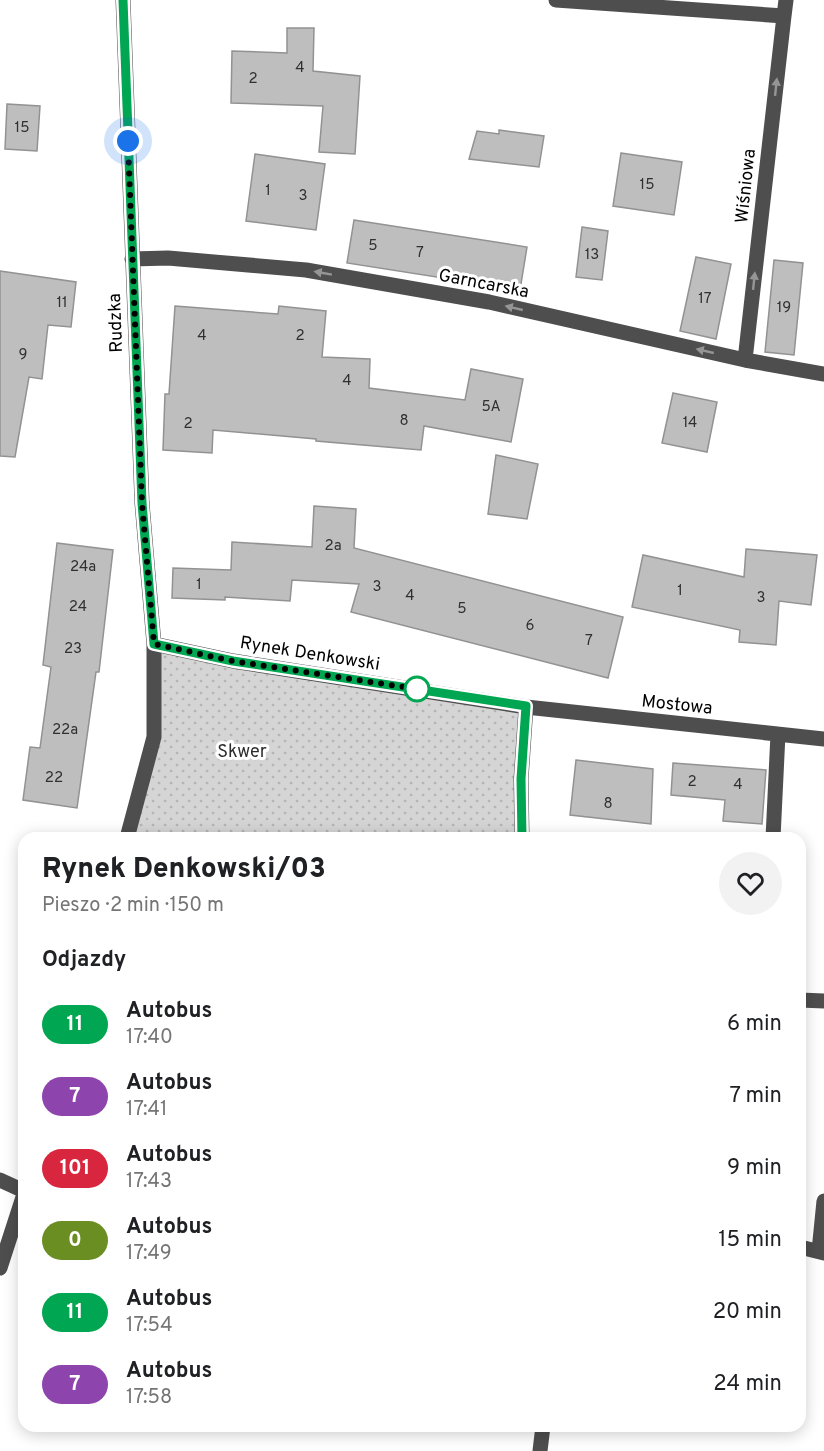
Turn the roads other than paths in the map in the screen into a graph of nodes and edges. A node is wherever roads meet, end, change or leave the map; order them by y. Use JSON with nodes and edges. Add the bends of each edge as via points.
{"nodes":[{"id":1,"x":123,"y":0,"type":"edge"},
{"id":2,"x":556,"y":0,"type":"edge"},
{"id":3,"x":786,"y":0,"type":"edge"},
{"id":4,"x":784,"y":16,"type":"junction"},
{"id":5,"x":132,"y":259,"type":"junction"},
{"id":6,"x":745,"y":360,"type":"junction"},
{"id":7,"x":824,"y":374,"type":"edge"},
{"id":8,"x":154,"y":644,"type":"junction"},
{"id":9,"x":526,"y":706,"type":"junction"},
{"id":10,"x":778,"y":734,"type":"junction"},
{"id":11,"x":824,"y":739,"type":"edge"},
{"id":12,"x":129,"y":832,"type":"edge"},
{"id":13,"x":522,"y":832,"type":"edge"},
{"id":14,"x":773,"y":832,"type":"edge"},
{"id":15,"x":806,"y":1000,"type":"edge"},
{"id":16,"x":824,"y":1001,"type":"edge"},
{"id":17,"x":0,"y":1180,"type":"edge"},
{"id":18,"x":18,"y":1190,"type":"edge"},
{"id":19,"x":824,"y":1201,"type":"edge"},
{"id":20,"x":18,"y":1212,"type":"edge"},
{"id":21,"x":806,"y":1248,"type":"edge"},
{"id":22,"x":821,"y":1252,"type":"edge"},
{"id":23,"x":0,"y":1268,"type":"edge"},
{"id":24,"x":542,"y":1432,"type":"edge"},
{"id":25,"x":540,"y":1451,"type":"edge"}],
"edges":[{"from":1,"to":5,"type":"street","name":"Rudzka"},
{"from":2,"to":4,"type":"street"},
{"from":3,"to":4,"type":"street","name":"Wiśniowa"},
{"from":6,"to":4,"type":"street","name":"Wiśniowa","one_way":true},
{"from":6,"to":5,"type":"street","name":"Garncarska","one_way":true,"via":[[489,302],[306,270],[168,258]]},
{"from":5,"to":8,"type":"street","name":"Rudzka","via":[[142,503]]},
{"from":6,"to":7,"type":"street","name":"Garncarska"},
{"from":8,"to":9,"type":"street","name":"Rynek Denkowski","via":[[233,661]]},
{"from":8,"to":12,"type":"street","via":[[153,737]]},
{"from":9,"to":10,"type":"street","name":"Mostowa"},
{"from":9,"to":13,"type":"street"},
{"from":10,"to":11,"type":"street","name":"Mostowa"},
{"from":10,"to":14,"type":"street"},
{"from":15,"to":16,"type":"street"},
{"from":17,"to":18,"type":"street"},
{"from":19,"to":22,"type":"street"},
{"from":20,"to":23,"type":"street"},
{"from":21,"to":22,"type":"street"},
{"from":24,"to":25,"type":"street"}]}
